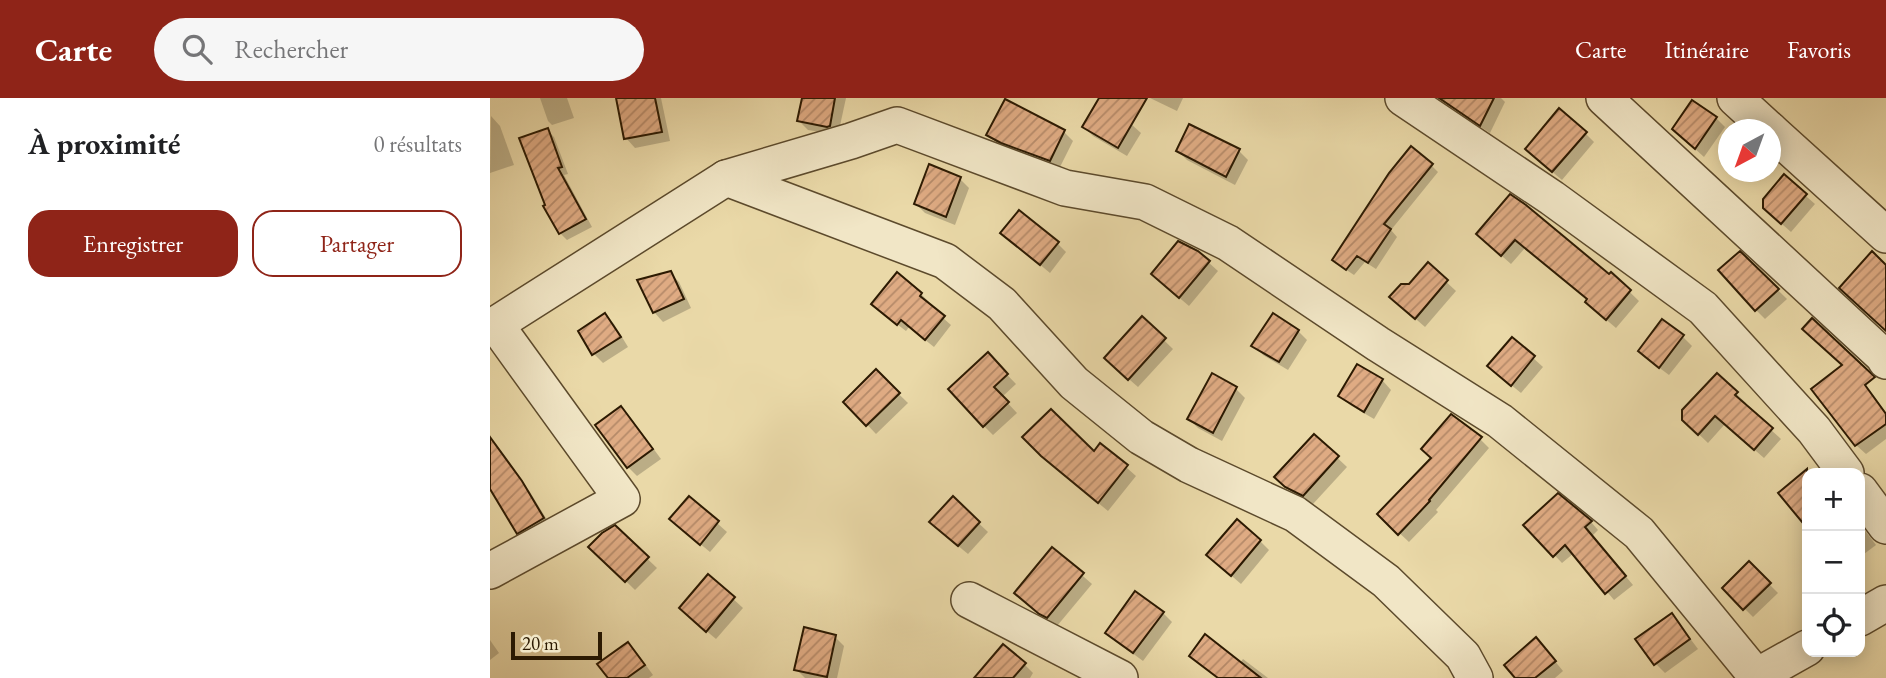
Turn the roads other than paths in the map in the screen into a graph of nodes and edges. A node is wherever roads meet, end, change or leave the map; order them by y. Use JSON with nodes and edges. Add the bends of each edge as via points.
{"nodes":[{"id":1,"x":1403,"y":98,"type":"edge"},
{"id":2,"x":1604,"y":98,"type":"edge"},
{"id":3,"x":1735,"y":98,"type":"edge"},
{"id":4,"x":1758,"y":119,"type":"edge"},
{"id":5,"x":1781,"y":140,"type":"edge"},
{"id":6,"x":726,"y":178,"type":"junction"},
{"id":7,"x":1886,"y":234,"type":"edge"},
{"id":8,"x":493,"y":327,"type":"edge"},
{"id":9,"x":1886,"y":361,"type":"edge"},
{"id":10,"x":1842,"y":468,"type":"edge"},
{"id":11,"x":1865,"y":498,"type":"edge"},
{"id":12,"x":1886,"y":526,"type":"edge"},
{"id":13,"x":490,"y":571,"type":"edge"},
{"id":14,"x":969,"y":600,"type":"dead end"},
{"id":15,"x":1886,"y":603,"type":"edge"},
{"id":16,"x":1865,"y":615,"type":"edge"},
{"id":17,"x":1802,"y":651,"type":"edge"},
{"id":18,"x":1757,"y":677,"type":"edge"},
{"id":19,"x":1120,"y":678,"type":"edge"},
{"id":20,"x":1475,"y":678,"type":"edge"}],
"edges":[{"from":1,"to":10,"type":"street","via":[[1703,307]]},
{"from":2,"to":9,"type":"street"},
{"from":3,"to":4,"type":"street"},
{"from":5,"to":7,"type":"street"},
{"from":6,"to":8,"type":"street"},
{"from":6,"to":18,"type":"street","via":[[897,125],[1065,188],[1145,202],[1228,243],[1500,421],[1639,533]]},
{"from":6,"to":20,"type":"street","via":[[944,261],[1002,304],[1074,383],[1141,436],[1189,465],[1295,514],[1386,581],[1463,656]]},
{"from":8,"to":13,"type":"street","via":[[622,499]]},
{"from":11,"to":12,"type":"street"},
{"from":14,"to":19,"type":"street"},
{"from":15,"to":16,"type":"street"},
{"from":17,"to":18,"type":"street"}]}
